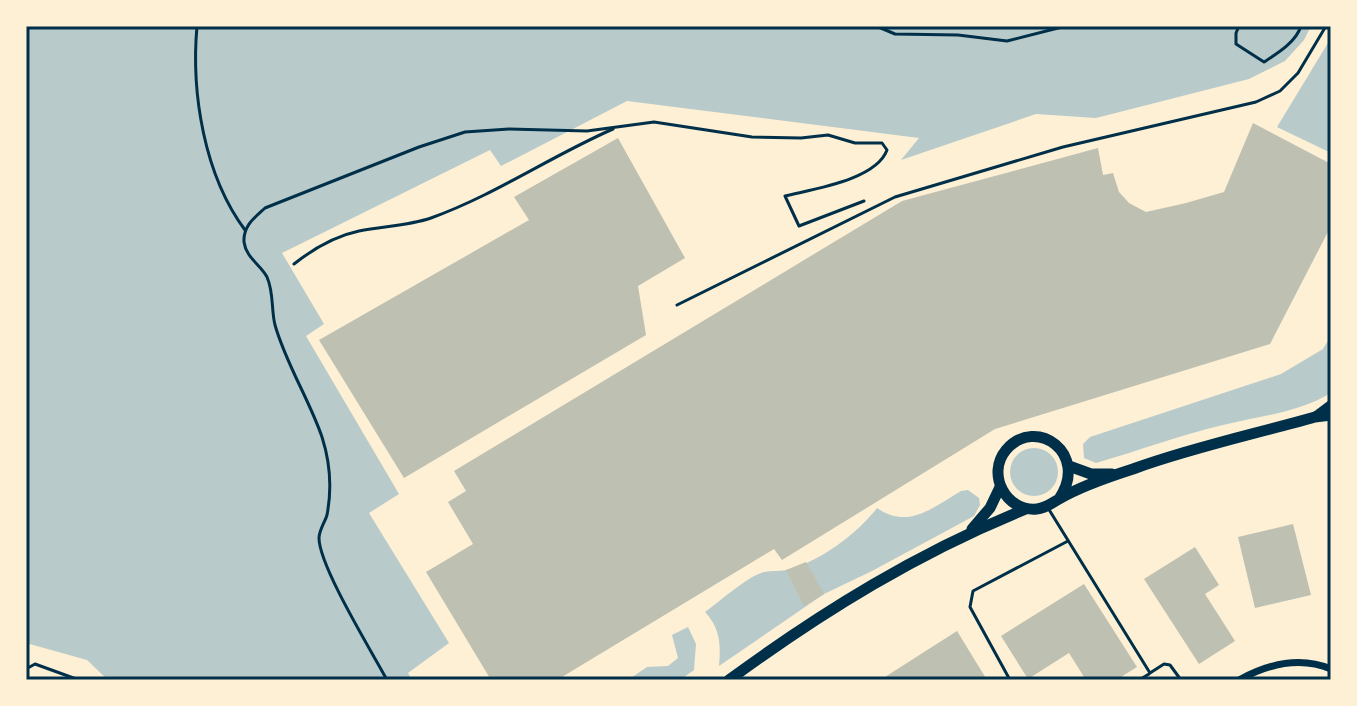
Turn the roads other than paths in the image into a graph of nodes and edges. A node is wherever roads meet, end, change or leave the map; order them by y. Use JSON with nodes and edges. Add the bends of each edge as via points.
{"nodes":[{"id":1,"x":1326,"y":26,"type":"edge"},
{"id":2,"x":677,"y":305,"type":"dead end"},
{"id":3,"x":1331,"y":405,"type":"edge"},
{"id":4,"x":1331,"y":415,"type":"edge"},
{"id":5,"x":1315,"y":417,"type":"junction"},
{"id":6,"x":1069,"y":466,"type":"junction"},
{"id":7,"x":1121,"y":473,"type":"junction"},
{"id":8,"x":1000,"y":487,"type":"junction"},
{"id":9,"x":1059,"y":499,"type":"junction"},
{"id":10,"x":1047,"y":507,"type":"junction"},
{"id":11,"x":1026,"y":509,"type":"junction"},
{"id":12,"x":969,"y":532,"type":"junction"},
{"id":13,"x":1068,"y":541,"type":"junction"},
{"id":14,"x":1331,"y":669,"type":"edge"},
{"id":15,"x":1150,"y":673,"type":"junction"},
{"id":16,"x":729,"y":680,"type":"edge"},
{"id":17,"x":1010,"y":680,"type":"edge"},
{"id":18,"x":1139,"y":680,"type":"edge"},
{"id":19,"x":1181,"y":680,"type":"edge"},
{"id":20,"x":1239,"y":680,"type":"edge"}],
"edges":[{"from":1,"to":2,"type":"lane","via":[[1298,73],[1280,91],[1256,102],[1063,147],[895,197]]},
{"from":3,"to":5,"type":"main road"},
{"from":4,"to":5,"type":"main road"},
{"from":5,"to":7,"type":"main road"},
{"from":6,"to":7,"type":"main road","via":[[1091,474]]},
{"from":6,"to":8,"type":"main road","via":[[1047,439],[1023,438],[1000,461]]},
{"from":6,"to":9,"type":"main road","via":[[1070,478]]},
{"from":7,"to":9,"type":"main road"},
{"from":8,"to":11,"type":"main road"},
{"from":8,"to":12,"type":"main road"},
{"from":9,"to":10,"type":"main road"},
{"from":10,"to":11,"type":"main road"},
{"from":10,"to":13,"type":"lane"},
{"from":11,"to":12,"type":"main road"},
{"from":12,"to":16,"type":"main road","via":[[852,595]]},
{"from":13,"to":15,"type":"lane"},
{"from":13,"to":17,"type":"lane","via":[[973,591],[970,607]]},
{"from":14,"to":20,"type":"street","via":[[1283,663]]},
{"from":15,"to":18,"type":"lane"},
{"from":15,"to":19,"type":"lane","via":[[1170,665]]}]}
